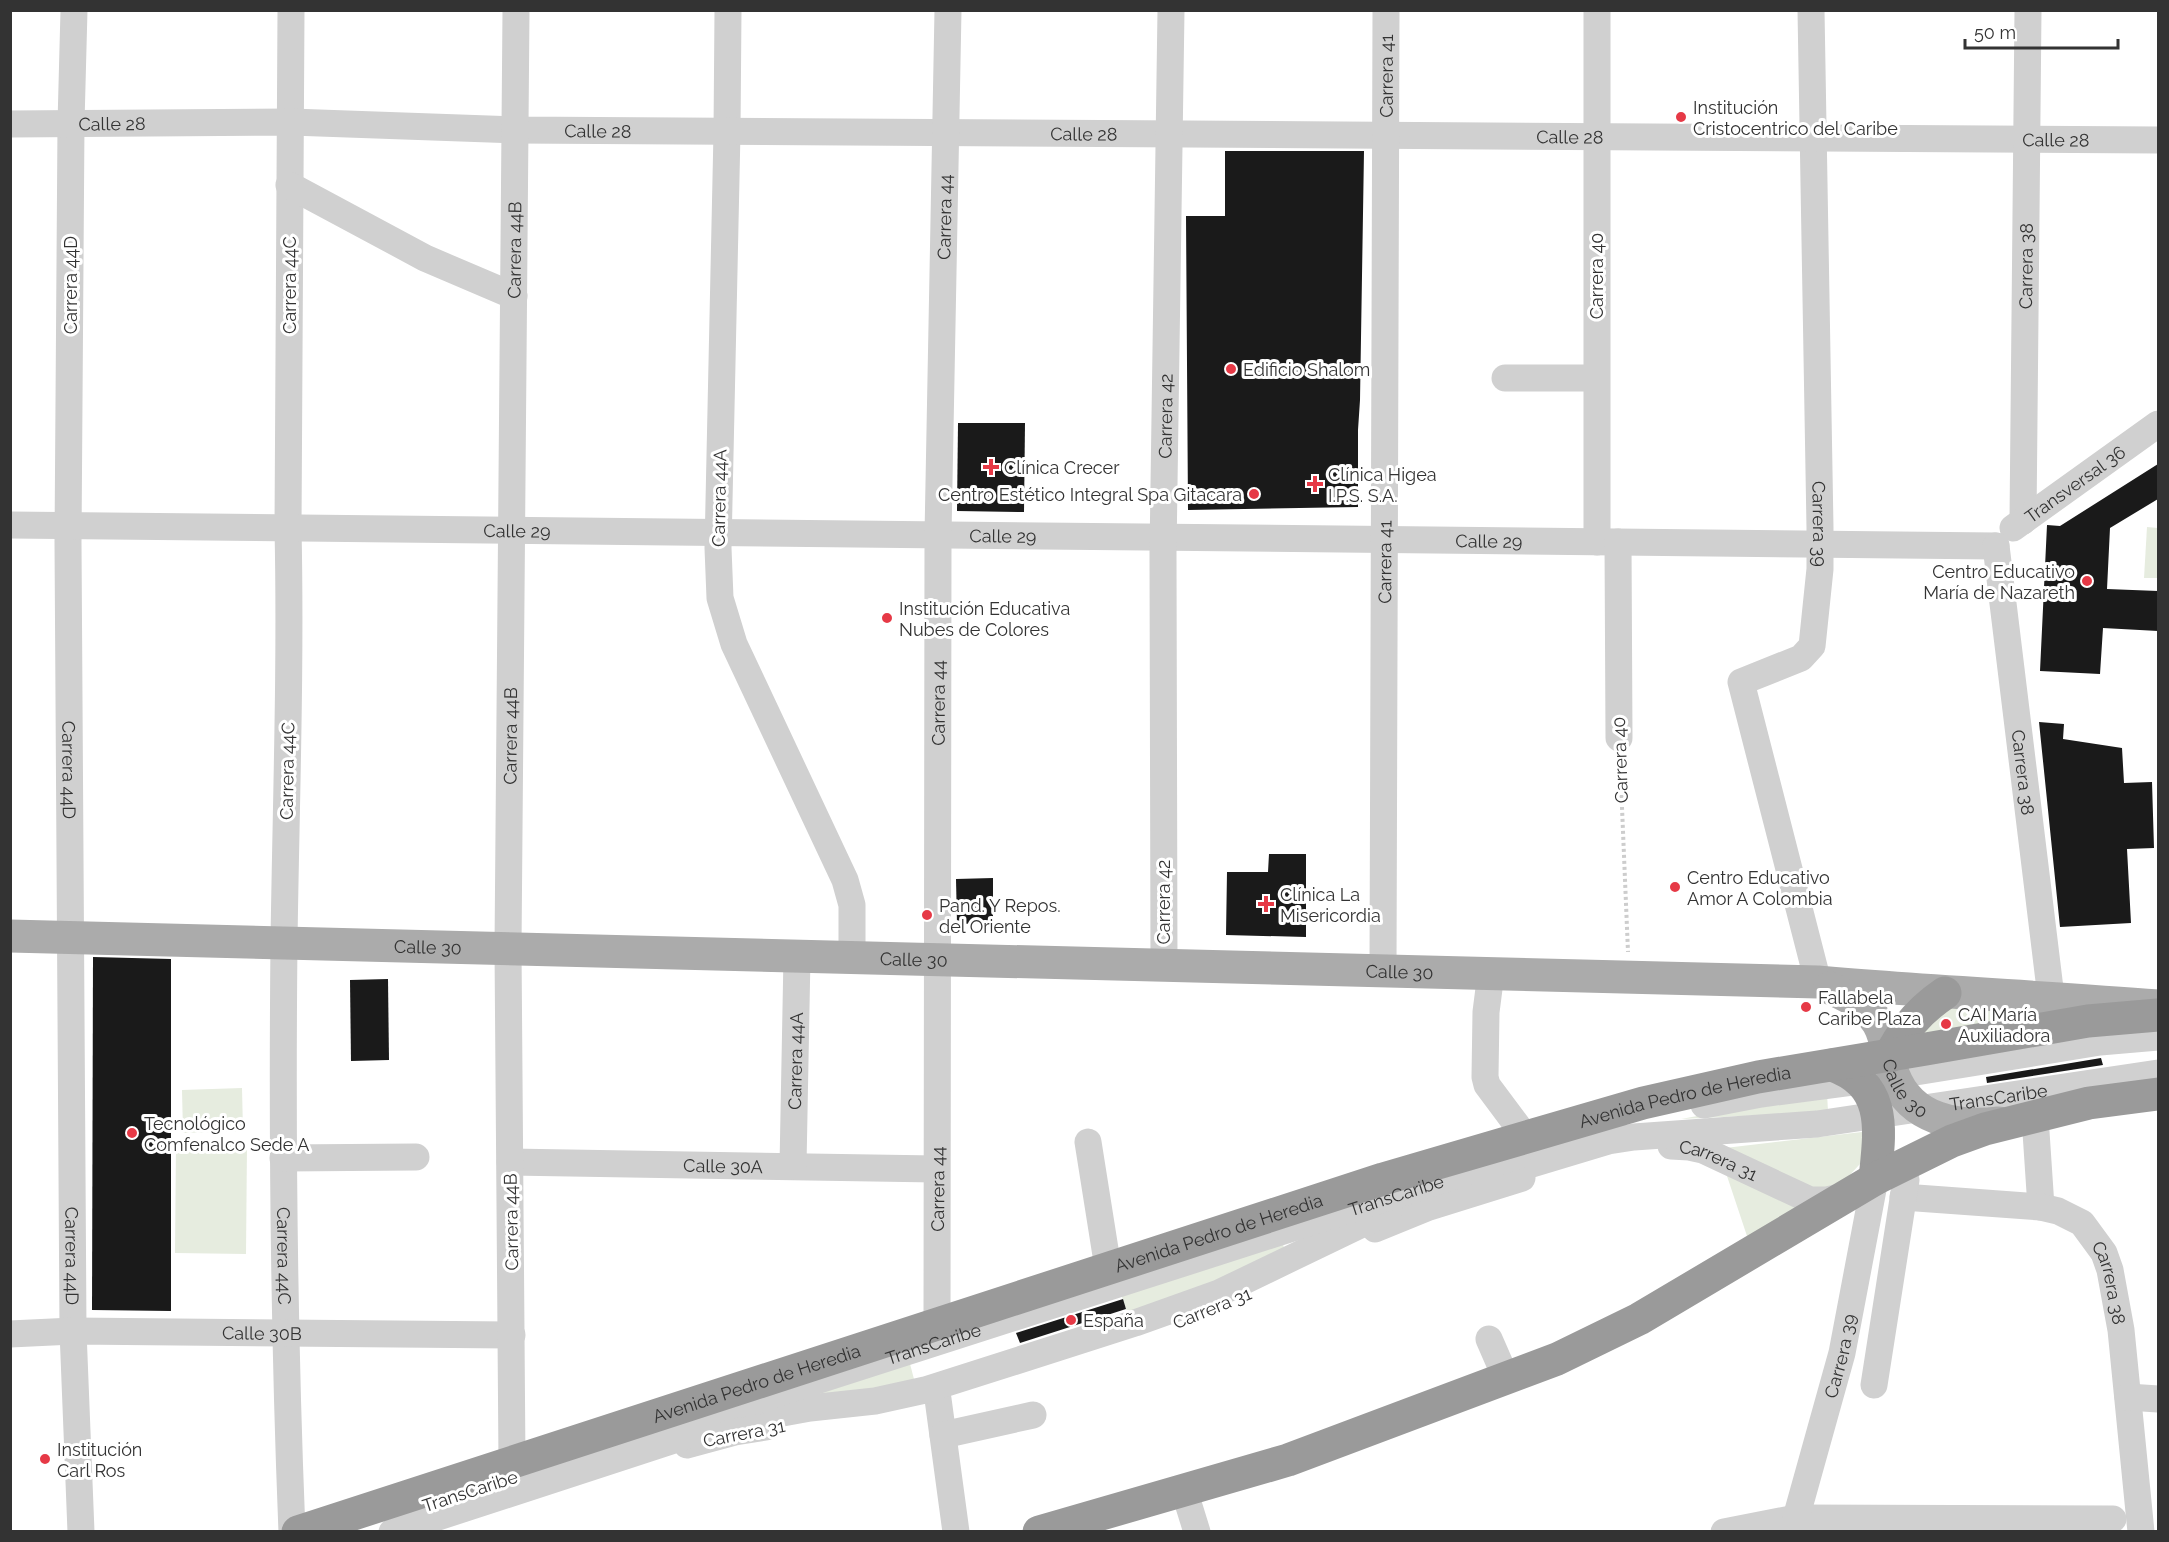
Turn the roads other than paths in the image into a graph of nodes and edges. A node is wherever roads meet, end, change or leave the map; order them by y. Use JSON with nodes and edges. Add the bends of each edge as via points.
{"nodes":[{"id":1,"x":291,"y":10,"type":"edge"},
{"id":2,"x":516,"y":10,"type":"edge"},
{"id":3,"x":728,"y":10,"type":"edge"},
{"id":4,"x":948,"y":10,"type":"edge"},
{"id":5,"x":1171,"y":10,"type":"edge"},
{"id":6,"x":1386,"y":10,"type":"edge"},
{"id":7,"x":1597,"y":10,"type":"edge"},
{"id":8,"x":1810,"y":10,"type":"edge"},
{"id":9,"x":2028,"y":10,"type":"edge"},
{"id":10,"x":74,"y":11,"type":"edge"},
{"id":11,"x":291,"y":122,"type":"junction"},
{"id":12,"x":71,"y":123,"type":"junction"},
{"id":13,"x":10,"y":124,"type":"edge"},
{"id":14,"x":515,"y":130,"type":"junction"},
{"id":15,"x":727,"y":132,"type":"junction"},
{"id":16,"x":945,"y":133,"type":"junction"},
{"id":17,"x":1168,"y":134,"type":"junction"},
{"id":18,"x":1384,"y":135,"type":"junction"},
{"id":19,"x":1596,"y":137,"type":"junction"},
{"id":20,"x":1813,"y":138,"type":"junction"},
{"id":21,"x":2027,"y":139,"type":"junction"},
{"id":22,"x":2158,"y":140,"type":"edge"},
{"id":23,"x":289,"y":185,"type":"junction"},
{"id":24,"x":514,"y":296,"type":"junction"},
{"id":25,"x":1505,"y":378,"type":"dead end"},
{"id":26,"x":1596,"y":378,"type":"junction"},
{"id":27,"x":2158,"y":424,"type":"edge"},
{"id":28,"x":2023,"y":520,"type":"junction"},
{"id":29,"x":10,"y":525,"type":"edge"},
{"id":30,"x":69,"y":525,"type":"junction"},
{"id":31,"x":288,"y":528,"type":"junction"},
{"id":32,"x":512,"y":530,"type":"junction"},
{"id":33,"x":718,"y":532,"type":"junction"},
{"id":34,"x":938,"y":535,"type":"junction"},
{"id":35,"x":1163,"y":537,"type":"junction"},
{"id":36,"x":1385,"y":539,"type":"junction"},
{"id":37,"x":1607,"y":542,"type":"junction"},
{"id":38,"x":1820,"y":544,"type":"junction"},
{"id":39,"x":1996,"y":546,"type":"junction"},
{"id":40,"x":1619,"y":738,"type":"road end"},
{"id":41,"x":10,"y":936,"type":"edge"},
{"id":42,"x":70,"y":937,"type":"junction"},
{"id":43,"x":284,"y":943,"type":"junction"},
{"id":44,"x":508,"y":948,"type":"junction"},
{"id":45,"x":797,"y":956,"type":"junction"},
{"id":46,"x":852,"y":957,"type":"junction"},
{"id":47,"x":938,"y":959,"type":"junction"},
{"id":48,"x":1164,"y":965,"type":"junction"},
{"id":49,"x":1383,"y":970,"type":"junction"},
{"id":50,"x":1491,"y":973,"type":"junction"},
{"id":51,"x":1818,"y":982,"type":"junction"},
{"id":52,"x":1945,"y":993,"type":"junction"},
{"id":53,"x":2051,"y":997,"type":"junction"},
{"id":54,"x":2158,"y":1005,"type":"edge"},
{"id":55,"x":2158,"y":1015,"type":"edge"},
{"id":56,"x":2158,"y":1036,"type":"edge"},
{"id":57,"x":1891,"y":1065,"type":"junction"},
{"id":58,"x":1846,"y":1073,"type":"junction"},
{"id":59,"x":2158,"y":1073,"type":"edge"},
{"id":60,"x":2158,"y":1094,"type":"edge"},
{"id":61,"x":1916,"y":1109,"type":"junction"},
{"id":62,"x":1878,"y":1114,"type":"junction"},
{"id":63,"x":2035,"y":1116,"type":"junction"},
{"id":64,"x":1525,"y":1136,"type":"junction"},
{"id":65,"x":1088,"y":1142,"type":"dead end"},
{"id":66,"x":416,"y":1157,"type":"dead end"},
{"id":67,"x":283,"y":1158,"type":"junction"},
{"id":68,"x":1908,"y":1161,"type":"junction"},
{"id":69,"x":510,"y":1162,"type":"junction"},
{"id":70,"x":793,"y":1166,"type":"junction"},
{"id":71,"x":936,"y":1169,"type":"junction"},
{"id":72,"x":1862,"y":1187,"type":"junction"},
{"id":73,"x":1903,"y":1197,"type":"junction"},
{"id":74,"x":2041,"y":1207,"type":"junction"},
{"id":75,"x":1107,"y":1268,"type":"junction"},
{"id":76,"x":937,"y":1323,"type":"junction"},
{"id":77,"x":73,"y":1331,"type":"junction"},
{"id":78,"x":10,"y":1334,"type":"edge"},
{"id":79,"x":286,"y":1334,"type":"junction"},
{"id":80,"x":512,"y":1335,"type":"junction"},
{"id":81,"x":1489,"y":1339,"type":"dead end"},
{"id":82,"x":1506,"y":1378,"type":"junction"},
{"id":83,"x":1874,"y":1385,"type":"dead end"},
{"id":84,"x":2128,"y":1397,"type":"junction"},
{"id":85,"x":938,"y":1399,"type":"junction"},
{"id":86,"x":2158,"y":1399,"type":"edge"},
{"id":87,"x":1033,"y":1416,"type":"dead end"},
{"id":88,"x":943,"y":1435,"type":"junction"},
{"id":89,"x":513,"y":1462,"type":"junction"},
{"id":90,"x":1184,"y":1490,"type":"junction"},
{"id":91,"x":2113,"y":1519,"type":"dead end"},
{"id":92,"x":1091,"y":1524,"type":"edge"},
{"id":93,"x":1796,"y":1525,"type":"edge"},
{"id":94,"x":81,"y":1532,"type":"edge"},
{"id":95,"x":292,"y":1532,"type":"edge"},
{"id":96,"x":298,"y":1532,"type":"edge"},
{"id":97,"x":344,"y":1532,"type":"edge"},
{"id":98,"x":392,"y":1532,"type":"edge"},
{"id":99,"x":420,"y":1532,"type":"edge"},
{"id":100,"x":956,"y":1532,"type":"edge"},
{"id":101,"x":1039,"y":1532,"type":"edge"},
{"id":102,"x":1197,"y":1532,"type":"edge"},
{"id":103,"x":1724,"y":1532,"type":"edge"},
{"id":104,"x":2141,"y":1532,"type":"edge"}],
"edges":[{"from":1,"to":11,"type":"street","name":"Carrera 44C"},
{"from":2,"to":14,"type":"street","name":"Carrera 44B"},
{"from":3,"to":15,"type":"street","name":"Carrera 44A"},
{"from":4,"to":16,"type":"street","name":"Carrera 44"},
{"from":5,"to":17,"type":"street","name":"Carrera 42"},
{"from":6,"to":18,"type":"street","name":"Carrera 41"},
{"from":7,"to":19,"type":"street","name":"Carrera 40"},
{"from":8,"to":20,"type":"street","name":"Carrera 39"},
{"from":9,"to":21,"type":"street","name":"Carrera 38"},
{"from":10,"to":12,"type":"street","name":"Carrera 44D"},
{"from":11,"to":12,"type":"street","name":"Calle 28"},
{"from":11,"to":14,"type":"street","name":"Calle 28"},
{"from":11,"to":23,"type":"street","name":"Carrera 44C"},
{"from":12,"to":13,"type":"street","name":"Calle 28"},
{"from":12,"to":30,"type":"street","name":"Carrera 44D"},
{"from":14,"to":15,"type":"street","name":"Calle 28"},
{"from":14,"to":24,"type":"street","name":"Carrera 44B"},
{"from":15,"to":16,"type":"street","name":"Calle 28"},
{"from":15,"to":33,"type":"street","name":"Carrera 44A"},
{"from":16,"to":17,"type":"street","name":"Calle 28"},
{"from":16,"to":34,"type":"street","name":"Carrera 44"},
{"from":17,"to":18,"type":"street","name":"Calle 28"},
{"from":17,"to":35,"type":"street","name":"Carrera 42"},
{"from":18,"to":19,"type":"street","name":"Calle 28"},
{"from":18,"to":36,"type":"street","name":"Carrera 41"},
{"from":19,"to":20,"type":"street","name":"Calle 28"},
{"from":19,"to":26,"type":"street","name":"Carrera 40"},
{"from":20,"to":21,"type":"street","name":"Calle 28"},
{"from":20,"to":38,"type":"street","name":"Carrera 39"},
{"from":21,"to":22,"type":"street","name":"Calle 28"},
{"from":21,"to":28,"type":"street","name":"Carrera 38"},
{"from":23,"to":24,"type":"street","via":[[425,258]]},
{"from":23,"to":31,"type":"street","name":"Carrera 44C"},
{"from":24,"to":32,"type":"street","name":"Carrera 44B"},
{"from":25,"to":26,"type":"street"},
{"from":26,"to":37,"type":"street","name":"Carrera 40"},
{"from":27,"to":28,"type":"street","name":"Transversal 36"},
{"from":28,"to":39,"type":"street","name":"Transversal 36"},
{"from":29,"to":30,"type":"street","name":"Calle 29"},
{"from":30,"to":31,"type":"street","name":"Calle 29"},
{"from":30,"to":42,"type":"street","name":"Carrera 44D"},
{"from":31,"to":32,"type":"street","name":"Calle 29"},
{"from":31,"to":43,"type":"street","name":"Carrera 44C"},
{"from":32,"to":33,"type":"street","name":"Calle 29"},
{"from":32,"to":44,"type":"street","name":"Carrera 44B"},
{"from":33,"to":34,"type":"street","name":"Calle 29"},
{"from":33,"to":46,"type":"street","name":"Carrera 44A","via":[[720,598],[728,626],[845,880],[852,905]]},
{"from":34,"to":35,"type":"street","name":"Calle 29"},
{"from":34,"to":47,"type":"street","name":"Carrera 44"},
{"from":35,"to":36,"type":"street","name":"Calle 29"},
{"from":35,"to":48,"type":"street","name":"Carrera 42"},
{"from":36,"to":37,"type":"street","name":"Calle 29"},
{"from":36,"to":49,"type":"street","name":"Carrera 41"},
{"from":37,"to":38,"type":"street","name":"Calle 29"},
{"from":37,"to":40,"type":"street","name":"Carrera 40"},
{"from":38,"to":39,"type":"street","name":"Calle 29"},
{"from":38,"to":51,"type":"street","name":"Carrera 39","via":[[1812,646],[1795,662],[1741,682]]},
{"from":39,"to":53,"type":"street","name":"Carrera 38"},
{"from":41,"to":42,"type":"main road","name":"Calle 30"},
{"from":42,"to":43,"type":"main road","name":"Calle 30"},
{"from":42,"to":77,"type":"street","name":"Carrera 44D"},
{"from":43,"to":44,"type":"main road","name":"Calle 30"},
{"from":43,"to":67,"type":"street","name":"Carrera 44C"},
{"from":44,"to":45,"type":"main road","name":"Calle 30"},
{"from":44,"to":69,"type":"street","name":"Carrera 44B"},
{"from":45,"to":46,"type":"main road","name":"Calle 30"},
{"from":45,"to":70,"type":"street","name":"Carrera 44A"},
{"from":46,"to":47,"type":"main road","name":"Calle 30"},
{"from":47,"to":48,"type":"main road","name":"Calle 30"},
{"from":47,"to":71,"type":"street","name":"Carrera 44"},
{"from":48,"to":49,"type":"main road","name":"Calle 30"},
{"from":49,"to":50,"type":"main road","name":"Calle 30"},
{"from":50,"to":51,"type":"main road","name":"Calle 30"},
{"from":50,"to":64,"type":"street","via":[[1485,1077]]},
{"from":51,"to":52,"type":"main road","name":"Calle 30"},
{"from":51,"to":57,"type":"main road","name":"Calle 30","via":[[1866,1009],[1886,1039]]},
{"from":52,"to":53,"type":"main road","name":"Calle 30"},
{"from":52,"to":57,"type":"highway","via":[[1912,1020],[1898,1041]]},
{"from":53,"to":54,"type":"main road","name":"Calle 30"},
{"from":55,"to":57,"type":"highway","name":"Avenida Pedro de Heredia","via":[[2088,1021]]},
{"from":56,"to":57,"type":"street"},
{"from":57,"to":58,"type":"highway","name":"Avenida Pedro de Heredia"},
{"from":57,"to":61,"type":"main road","name":"Calle 30","via":[[1903,1093]]},
{"from":58,"to":62,"type":"highway","via":[[1872,1097]]},
{"from":58,"to":64,"type":"highway","name":"Avenida Pedro de Heredia","via":[[1688,1092]]},
{"from":58,"to":97,"type":"street","name":"TransCaribe","via":[[1606,1128]]},
{"from":59,"to":61,"type":"street","name":"TransCaribe"},
{"from":60,"to":63,"type":"highway","via":[[2089,1103]]},
{"from":61,"to":62,"type":"street","name":"TransCaribe"},
{"from":61,"to":63,"type":"main road","name":"Calle 30","via":[[1952,1122],[1980,1125]]},
{"from":62,"to":72,"type":"highway","via":[[1880,1126]]},
{"from":62,"to":98,"type":"street","name":"TransCaribe","via":[[1790,1127],[1608,1141],[1409,1202],[1229,1288],[1135,1323],[925,1390],[775,1414],[691,1434]]},
{"from":63,"to":68,"type":"highway","via":[[1985,1129]]},
{"from":63,"to":74,"type":"street"},
{"from":64,"to":75,"type":"highway","name":"Avenida Pedro de Heredia"},
{"from":65,"to":75,"type":"street"},
{"from":66,"to":67,"type":"street"},
{"from":67,"to":79,"type":"street","name":"Carrera 44C"},
{"from":68,"to":72,"type":"highway"},
{"from":68,"to":73,"type":"street"},
{"from":69,"to":70,"type":"street","name":"Calle 30A"},
{"from":69,"to":80,"type":"street","name":"Carrera 44B"},
{"from":70,"to":71,"type":"street","name":"Calle 30A"},
{"from":71,"to":76,"type":"street","name":"Carrera 44"},
{"from":72,"to":82,"type":"highway","via":[[1631,1323],[1576,1351]]},
{"from":72,"to":85,"type":"street","name":"Carrera 31","via":[[1827,1200],[1810,1200],[1703,1150],[1626,1148],[1404,1216],[1233,1303]]},
{"from":72,"to":93,"type":"street","name":"Carrera 39","via":[[1842,1353]]},
{"from":73,"to":74,"type":"street","name":"Carrera 38"},
{"from":73,"to":83,"type":"street"},
{"from":74,"to":84,"type":"street","name":"Carrera 38","via":[[2082,1223],[2104,1253],[2121,1330]]},
{"from":75,"to":76,"type":"highway","name":"Avenida Pedro de Heredia"},
{"from":76,"to":89,"type":"highway","name":"Avenida Pedro de Heredia"},
{"from":77,"to":78,"type":"street","name":"Calle 30B"},
{"from":77,"to":79,"type":"street","name":"Calle 30B"},
{"from":77,"to":94,"type":"street","name":"Carrera 44D"},
{"from":79,"to":80,"type":"street","name":"Calle 30B"},
{"from":79,"to":95,"type":"street","name":"Carrera 44C"},
{"from":80,"to":89,"type":"street","name":"Carrera 44B"},
{"from":81,"to":82,"type":"street"},
{"from":82,"to":90,"type":"highway","via":[[1304,1454]]},
{"from":84,"to":86,"type":"street"},
{"from":84,"to":104,"type":"street","name":"Carrera 38"},
{"from":85,"to":88,"type":"street"},
{"from":85,"to":99,"type":"street","name":"Carrera 31","via":[[891,1411],[709,1438]]},
{"from":87,"to":88,"type":"street"},
{"from":88,"to":100,"type":"street"},
{"from":89,"to":96,"type":"highway","name":"Avenida Pedro de Heredia"},
{"from":90,"to":92,"type":"highway"},
{"from":90,"to":102,"type":"street"},
{"from":91,"to":93,"type":"street"},
{"from":92,"to":101,"type":"highway"},
{"from":93,"to":103,"type":"street"}]}
